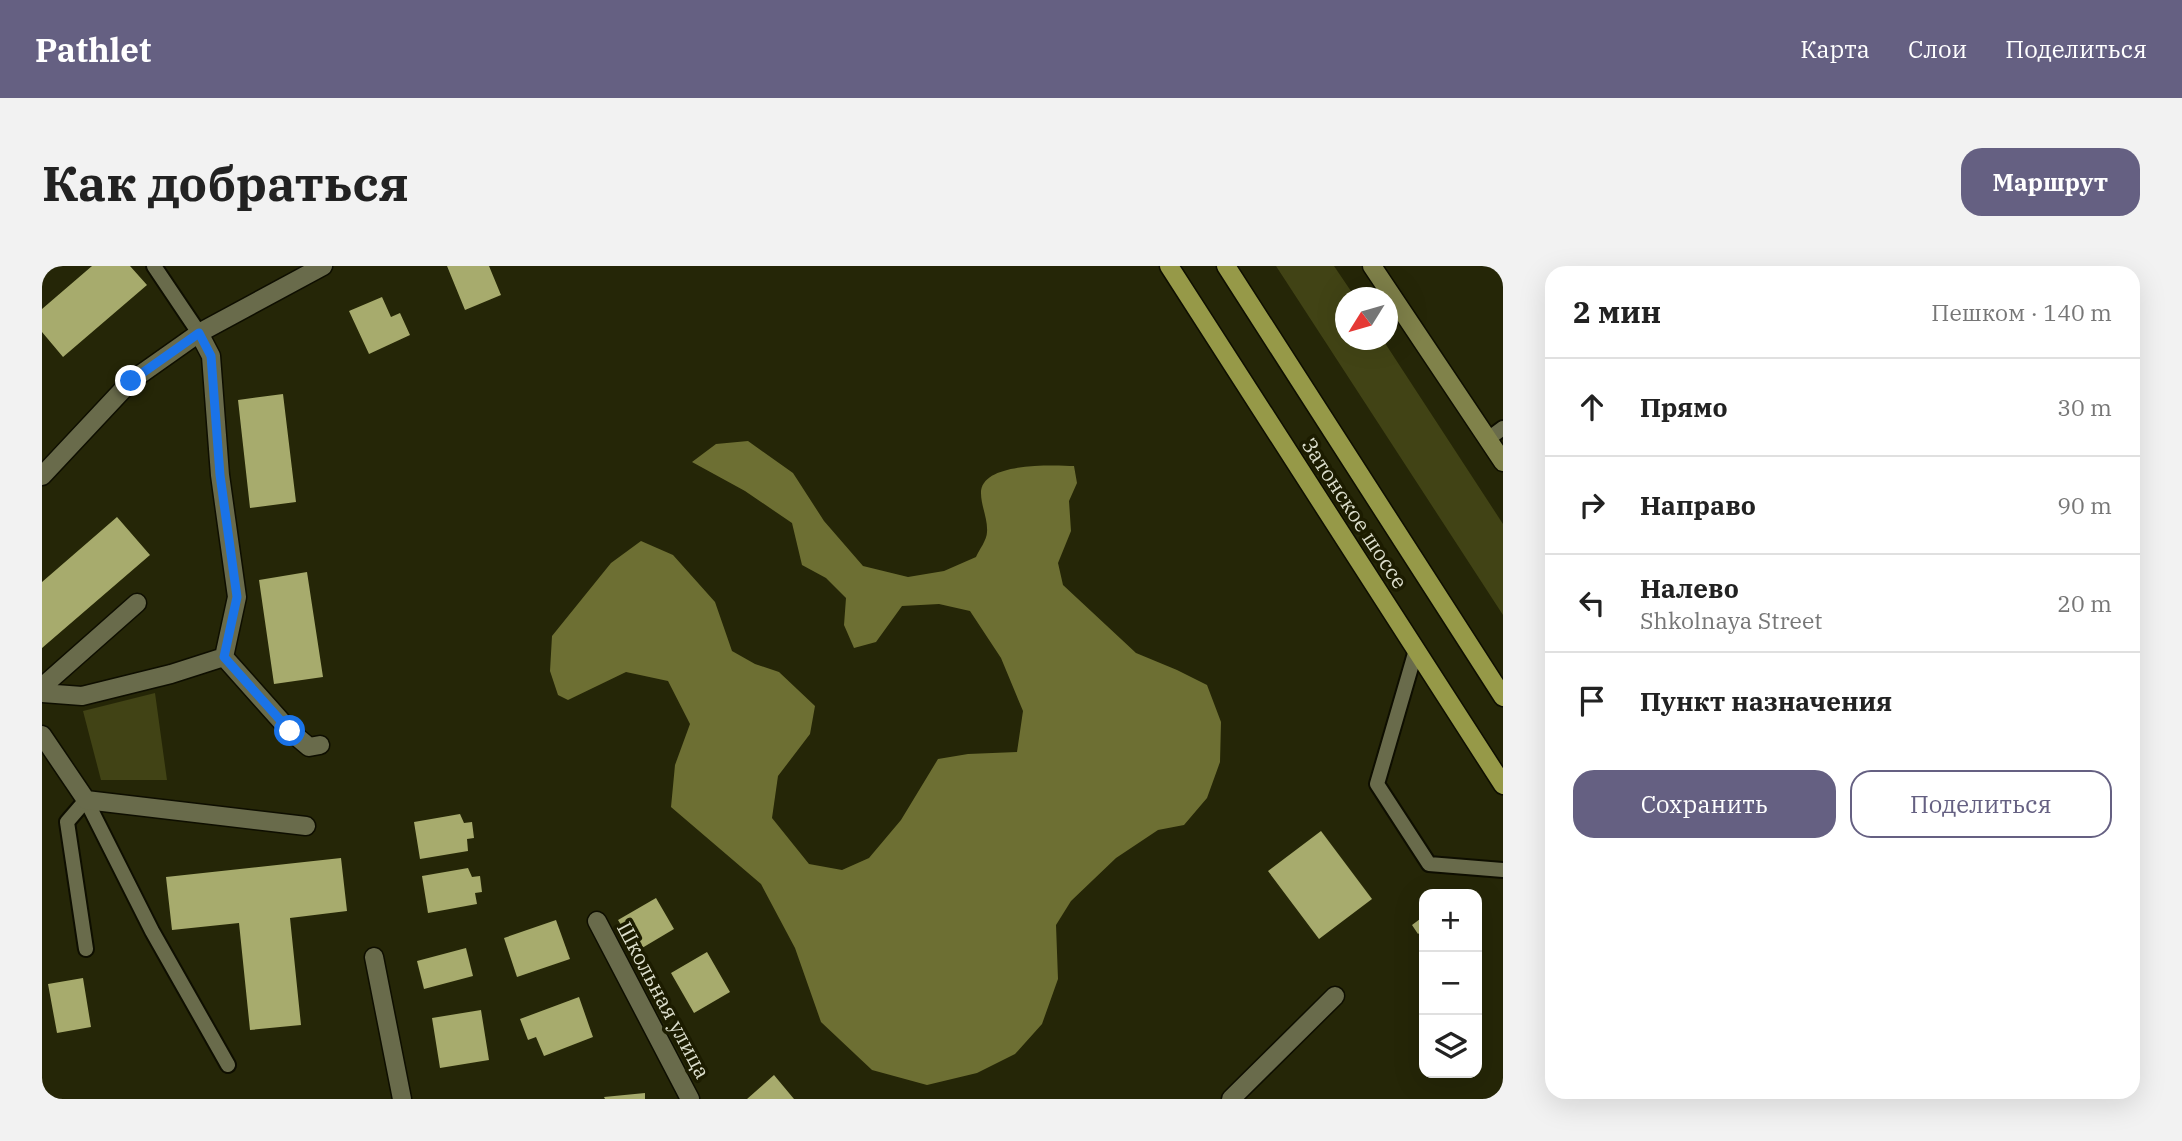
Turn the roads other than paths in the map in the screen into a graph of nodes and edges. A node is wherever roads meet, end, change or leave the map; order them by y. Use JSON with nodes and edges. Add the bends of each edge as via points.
{"nodes":[{"id":1,"x":154,"y":266,"type":"edge"},
{"id":2,"x":323,"y":266,"type":"edge"},
{"id":3,"x":1169,"y":266,"type":"edge"},
{"id":4,"x":1226,"y":266,"type":"edge"},
{"id":5,"x":1372,"y":266,"type":"edge"},
{"id":6,"x":199,"y":333,"type":"junction"},
{"id":7,"x":1503,"y":428,"type":"edge"},
{"id":8,"x":1488,"y":439,"type":"junction"},
{"id":9,"x":1503,"y":462,"type":"edge"},
{"id":10,"x":42,"y":476,"type":"edge"},
{"id":11,"x":137,"y":603,"type":"dead end"},
{"id":12,"x":1416,"y":650,"type":"junction"},
{"id":13,"x":224,"y":657,"type":"junction"},
{"id":14,"x":42,"y":687,"type":"edge"},
{"id":15,"x":42,"y":693,"type":"edge"},
{"id":16,"x":1503,"y":697,"type":"edge"},
{"id":17,"x":42,"y":735,"type":"edge"},
{"id":18,"x":320,"y":744,"type":"dead end"},
{"id":19,"x":1503,"y":785,"type":"edge"},
{"id":20,"x":86,"y":800,"type":"junction"},
{"id":21,"x":306,"y":826,"type":"dead end"},
{"id":22,"x":1503,"y":870,"type":"edge"},
{"id":23,"x":597,"y":922,"type":"dead end"},
{"id":24,"x":86,"y":949,"type":"dead end"},
{"id":25,"x":374,"y":957,"type":"dead end"},
{"id":26,"x":1335,"y":996,"type":"dead end"},
{"id":27,"x":228,"y":1065,"type":"dead end"},
{"id":28,"x":402,"y":1099,"type":"edge"},
{"id":29,"x":690,"y":1099,"type":"edge"},
{"id":30,"x":1231,"y":1099,"type":"edge"}],
"edges":[{"from":1,"to":6,"type":"lane"},
{"from":2,"to":6,"type":"street"},
{"from":3,"to":12,"type":"main road","name":"Затонское шоссе"},
{"from":4,"to":16,"type":"main road","name":"Затонское шоссе"},
{"from":5,"to":8,"type":"main road"},
{"from":6,"to":10,"type":"street","via":[[131,381]]},
{"from":6,"to":13,"type":"street","via":[[211,356],[220,475],[237,597]]},
{"from":7,"to":8,"type":"lane"},
{"from":8,"to":9,"type":"main road"},
{"from":11,"to":14,"type":"street"},
{"from":12,"to":19,"type":"main road","name":"Затонское шоссе"},
{"from":12,"to":22,"type":"lane","via":[[1377,784],[1429,864]]},
{"from":13,"to":15,"type":"street","via":[[82,696]]},
{"from":13,"to":18,"type":"street","via":[[290,731],[309,747]]},
{"from":17,"to":20,"type":"street"},
{"from":20,"to":21,"type":"street"},
{"from":20,"to":24,"type":"lane","via":[[67,822]]},
{"from":20,"to":27,"type":"lane","via":[[152,931]]},
{"from":23,"to":29,"type":"street","name":"Школьная улица"},
{"from":25,"to":28,"type":"street"},
{"from":26,"to":30,"type":"street"}]}
